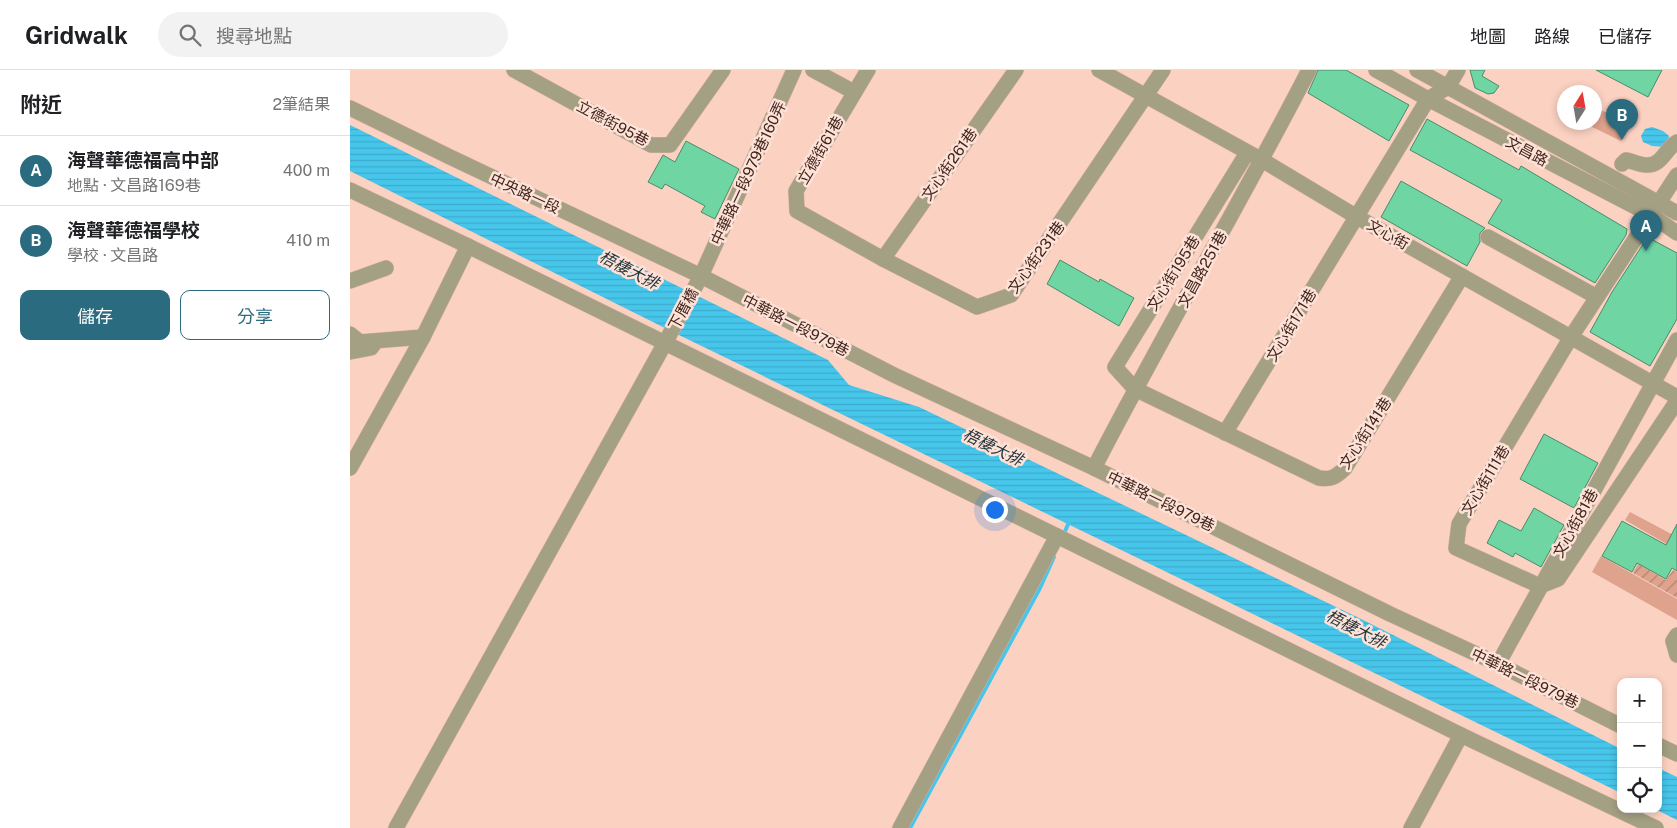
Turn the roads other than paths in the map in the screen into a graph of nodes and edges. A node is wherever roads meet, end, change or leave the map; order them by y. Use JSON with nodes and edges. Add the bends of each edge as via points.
{"nodes":[{"id":1,"x":514,"y":70,"type":"edge"},
{"id":2,"x":723,"y":70,"type":"edge"},
{"id":3,"x":794,"y":70,"type":"edge"},
{"id":4,"x":813,"y":70,"type":"edge"},
{"id":5,"x":868,"y":70,"type":"edge"},
{"id":6,"x":1016,"y":70,"type":"edge"},
{"id":7,"x":1099,"y":70,"type":"edge"},
{"id":8,"x":1163,"y":70,"type":"edge"},
{"id":9,"x":1309,"y":70,"type":"edge"},
{"id":10,"x":1376,"y":70,"type":"edge"},
{"id":11,"x":1417,"y":70,"type":"edge"},
{"id":12,"x":1458,"y":70,"type":"edge"},
{"id":13,"x":1448,"y":87,"type":"junction"},
{"id":14,"x":854,"y":92,"type":"junction"},
{"id":15,"x":1146,"y":96,"type":"junction"},
{"id":16,"x":1428,"y":99,"type":"junction"},
{"id":17,"x":350,"y":108,"type":"edge"},
{"id":18,"x":1677,"y":142,"type":"edge"},
{"id":19,"x":1247,"y":153,"type":"junction"},
{"id":20,"x":1262,"y":160,"type":"junction"},
{"id":21,"x":1622,"y":164,"type":"dead end"},
{"id":22,"x":1677,"y":175,"type":"edge"},
{"id":23,"x":350,"y":190,"type":"edge"},
{"id":24,"x":1660,"y":202,"type":"junction"},
{"id":25,"x":797,"y":211,"type":"joint"},
{"id":26,"x":1677,"y":213,"type":"edge"},
{"id":27,"x":1651,"y":215,"type":"junction"},
{"id":28,"x":1357,"y":217,"type":"junction"},
{"id":29,"x":1677,"y":232,"type":"edge"},
{"id":30,"x":1488,"y":237,"type":"dead end"},
{"id":31,"x":468,"y":246,"type":"junction"},
{"id":32,"x":883,"y":259,"type":"junction"},
{"id":33,"x":386,"y":268,"type":"dead end"},
{"id":34,"x":701,"y":276,"type":"junction"},
{"id":35,"x":1462,"y":276,"type":"junction"},
{"id":36,"x":350,"y":281,"type":"edge"},
{"id":37,"x":1597,"y":297,"type":"junction"},
{"id":38,"x":350,"y":334,"type":"edge"},
{"id":39,"x":423,"y":336,"type":"junction"},
{"id":40,"x":1571,"y":337,"type":"junction"},
{"id":41,"x":378,"y":340,"type":"junction"},
{"id":42,"x":1677,"y":340,"type":"edge"},
{"id":43,"x":665,"y":343,"type":"junction"},
{"id":44,"x":350,"y":352,"type":"edge"},
{"id":45,"x":1654,"y":383,"type":"junction"},
{"id":46,"x":1135,"y":389,"type":"junction"},
{"id":47,"x":1677,"y":397,"type":"edge"},
{"id":48,"x":1677,"y":401,"type":"edge"},
{"id":49,"x":1225,"y":433,"type":"junction"},
{"id":50,"x":350,"y":468,"type":"edge"},
{"id":51,"x":1094,"y":468,"type":"junction"},
{"id":52,"x":1057,"y":536,"type":"junction"},
{"id":53,"x":1540,"y":586,"type":"junction"},
{"id":54,"x":1498,"y":664,"type":"junction"},
{"id":55,"x":1617,"y":724,"type":"edge"},
{"id":56,"x":1461,"y":735,"type":"junction"},
{"id":57,"x":1662,"y":747,"type":"edge"},
{"id":58,"x":1677,"y":754,"type":"edge"},
{"id":59,"x":396,"y":828,"type":"edge"},
{"id":60,"x":900,"y":828,"type":"edge"},
{"id":61,"x":1411,"y":828,"type":"edge"},
{"id":62,"x":1656,"y":828,"type":"edge"}],
"edges":[{"from":1,"to":2,"type":"street","name":"立德街95巷","via":[[651,145],[670,145]]},
{"from":3,"to":34,"type":"street","name":"中華路一段979巷160弄"},
{"from":4,"to":14,"type":"street"},
{"from":5,"to":14,"type":"street","name":"立德街61巷"},
{"from":6,"to":32,"type":"street","name":"文心街261巷"},
{"from":7,"to":15,"type":"street","name":"文心街"},
{"from":8,"to":15,"type":"street","name":"文心街231巷"},
{"from":9,"to":20,"type":"street","name":"文昌路251巷"},
{"from":10,"to":16,"type":"street","name":"文昌路"},
{"from":11,"to":13,"type":"street","name":"文昌路"},
{"from":12,"to":13,"type":"street"},
{"from":13,"to":16,"type":"street"},
{"from":13,"to":24,"type":"street","name":"文昌路"},
{"from":14,"to":25,"type":"street","name":"立德街61巷","via":[[796,191]]},
{"from":15,"to":19,"type":"street","name":"文心街"},
{"from":15,"to":32,"type":"street","name":"文心街231巷","via":[[1012,295],[978,307]]},
{"from":16,"to":27,"type":"street","name":"文昌路"},
{"from":16,"to":28,"type":"street","name":"文心街171巷"},
{"from":17,"to":34,"type":"street","name":"中央路一段"},
{"from":18,"to":21,"type":"street","via":[[1654,165],[1644,166],[1626,160]]},
{"from":19,"to":20,"type":"street","name":"文心街"},
{"from":19,"to":46,"type":"street","name":"文心街195巷","via":[[1115,367]]},
{"from":20,"to":28,"type":"street","name":"文心街"},
{"from":20,"to":46,"type":"street","name":"文昌路251巷"},
{"from":22,"to":24,"type":"street"},
{"from":23,"to":31,"type":"street"},
{"from":24,"to":26,"type":"street","name":"文昌路"},
{"from":24,"to":27,"type":"street"},
{"from":25,"to":32,"type":"street","name":"文心街231巷"},
{"from":27,"to":29,"type":"street","name":"文昌路"},
{"from":27,"to":37,"type":"street"},
{"from":28,"to":35,"type":"street","name":"文心街"},
{"from":28,"to":49,"type":"street","name":"文心街171巷"},
{"from":30,"to":37,"type":"street"},
{"from":31,"to":39,"type":"street"},
{"from":31,"to":43,"type":"street"},
{"from":33,"to":36,"type":"street"},
{"from":34,"to":43,"type":"street","name":"下厝橋"},
{"from":34,"to":51,"type":"street","name":"中華路一段979巷","via":[[894,375]]},
{"from":35,"to":40,"type":"street","name":"文心街"},
{"from":35,"to":49,"type":"street","name":"文心街141巷","via":[[1358,449],[1337,476],[1329,480],[1319,478]]},
{"from":37,"to":40,"type":"street"},
{"from":38,"to":41,"type":"street","via":[[360,342]]},
{"from":39,"to":41,"type":"street"},
{"from":39,"to":50,"type":"street"},
{"from":40,"to":45,"type":"street","name":"文心街"},
{"from":40,"to":53,"type":"street","name":"文心街111巷","via":[[1458,524],[1456,548]]},
{"from":41,"to":44,"type":"street","via":[[371,348]]},
{"from":42,"to":45,"type":"street","name":"文心街81巷"},
{"from":43,"to":52,"type":"street"},
{"from":43,"to":59,"type":"street","name":"下厝橋"},
{"from":45,"to":47,"type":"street","name":"文心街"},
{"from":45,"to":53,"type":"street","name":"文心街81巷"},
{"from":46,"to":49,"type":"street","name":"文心街141巷"},
{"from":46,"to":51,"type":"street","name":"文昌路251巷"},
{"from":48,"to":53,"type":"street","via":[[1558,579]]},
{"from":51,"to":54,"type":"street","name":"中華路一段979巷"},
{"from":52,"to":56,"type":"street"},
{"from":52,"to":60,"type":"street"},
{"from":53,"to":54,"type":"street","name":"文心街81巷"},
{"from":54,"to":55,"type":"street","name":"中華路一段979巷"},
{"from":56,"to":61,"type":"street"},
{"from":56,"to":62,"type":"street"},
{"from":57,"to":58,"type":"street"}]}
